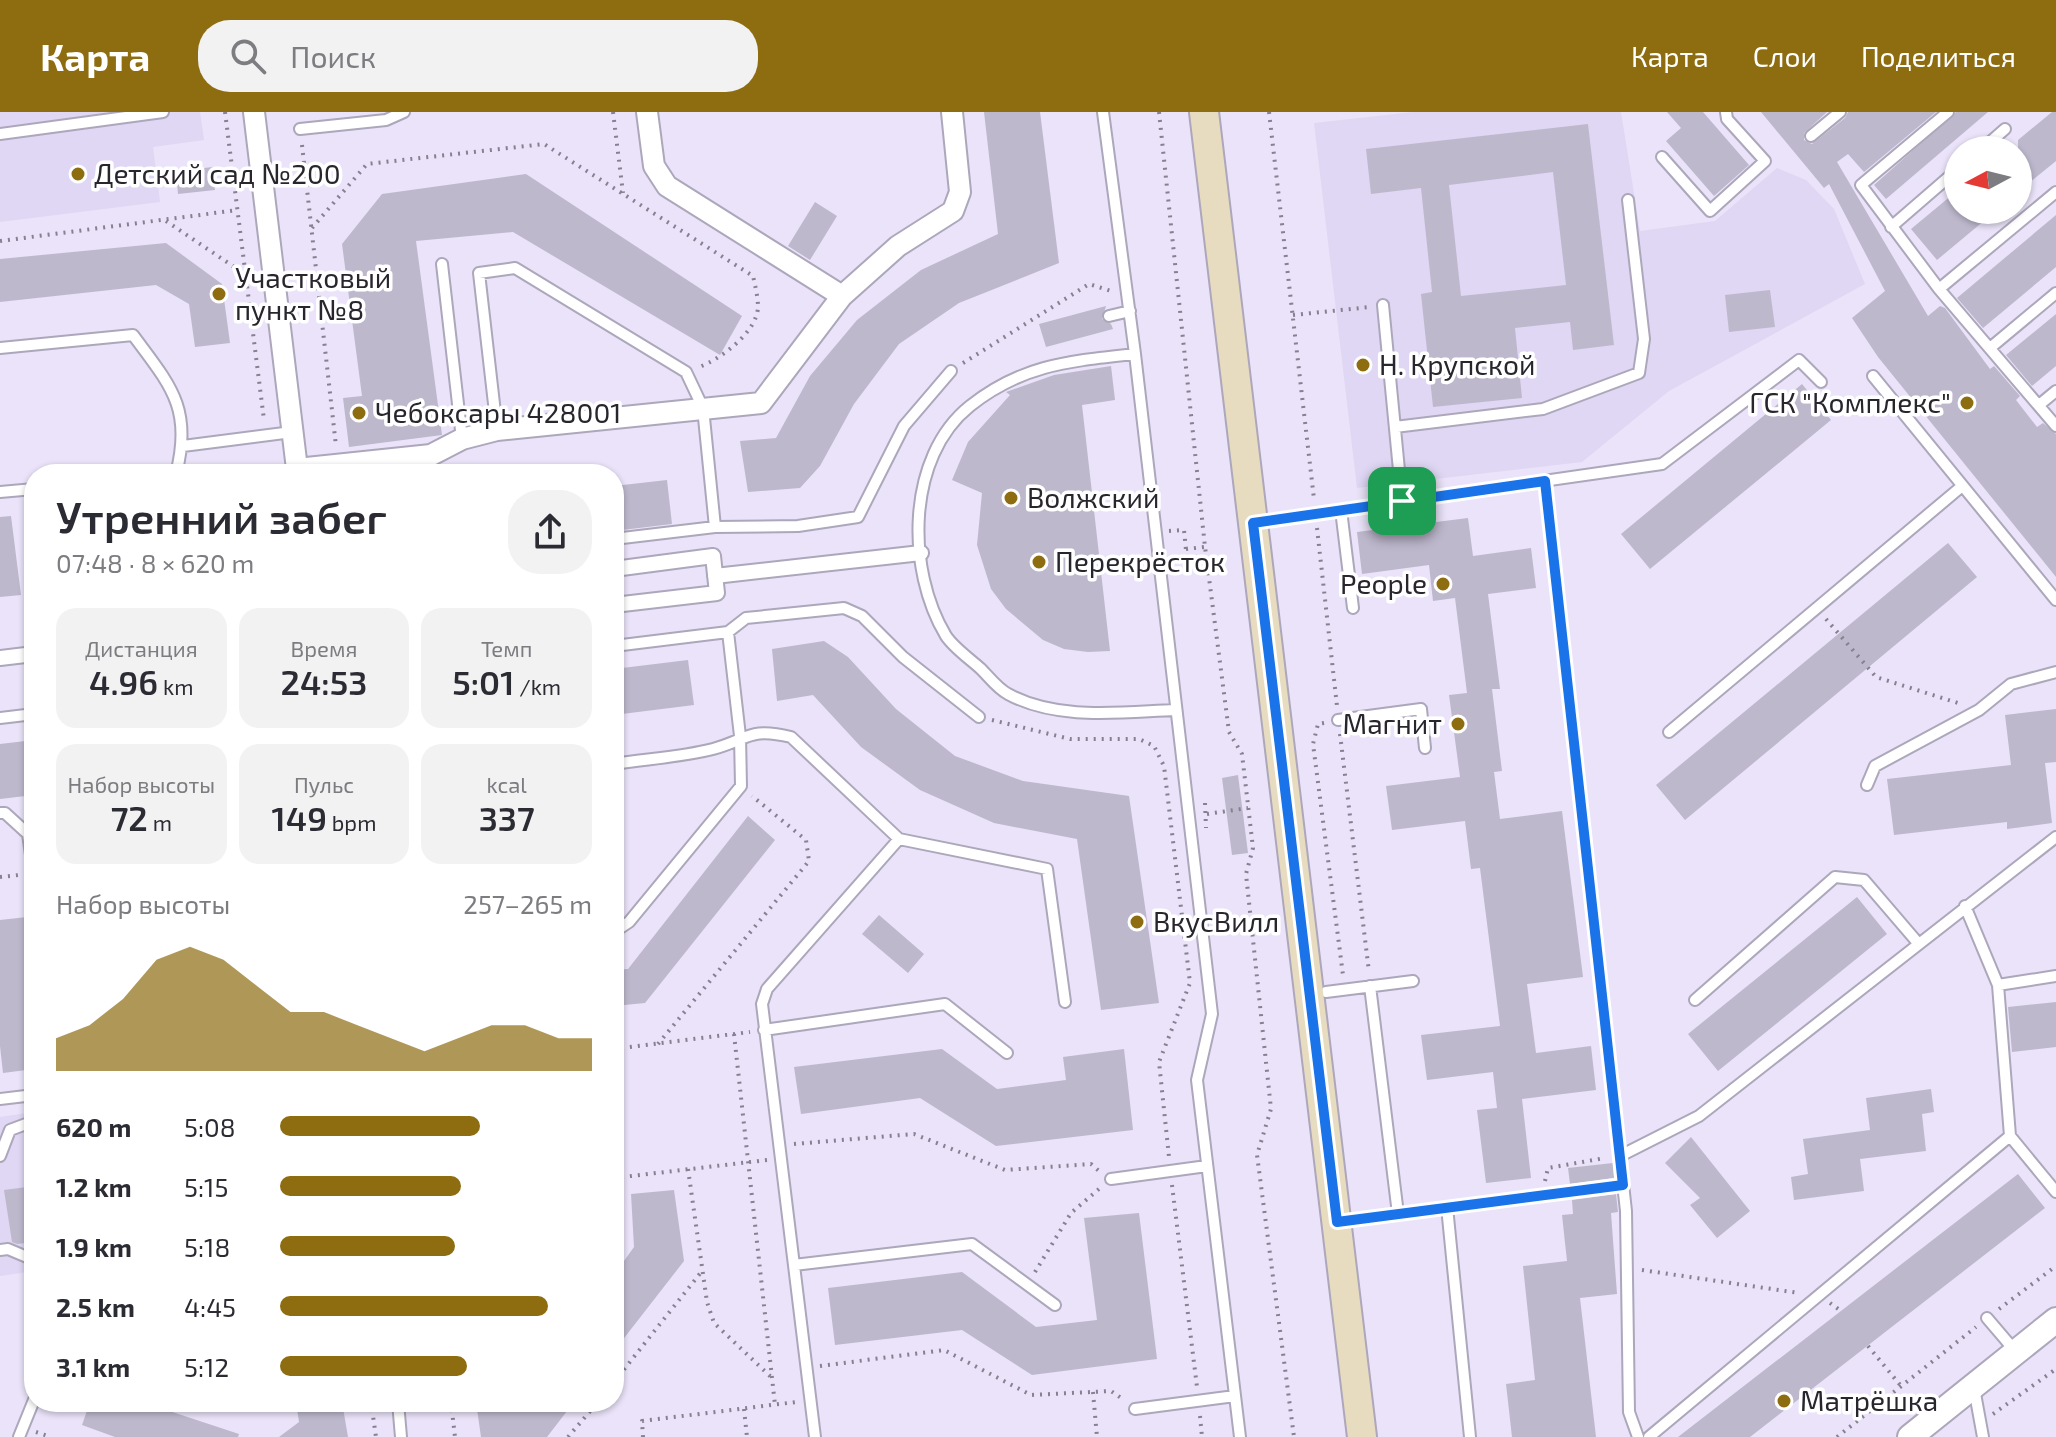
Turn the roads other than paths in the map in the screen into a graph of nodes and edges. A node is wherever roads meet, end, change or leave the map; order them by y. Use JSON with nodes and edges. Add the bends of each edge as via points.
{"nodes":[{"id":1,"x":163,"y":112,"type":"edge"},
{"id":2,"x":254,"y":112,"type":"edge"},
{"id":3,"x":404,"y":112,"type":"edge"},
{"id":4,"x":647,"y":112,"type":"edge"},
{"id":5,"x":952,"y":112,"type":"edge"},
{"id":6,"x":1103,"y":112,"type":"edge"},
{"id":7,"x":1204,"y":112,"type":"edge"},
{"id":8,"x":1222,"y":112,"type":"edge"},
{"id":9,"x":1726,"y":112,"type":"edge"},
{"id":10,"x":1840,"y":112,"type":"edge"},
{"id":11,"x":1948,"y":112,"type":"edge"},
{"id":12,"x":147,"y":113,"type":"edge"},
{"id":13,"x":300,"y":129,"type":"road end"},
{"id":14,"x":2005,"y":129,"type":"dead end"},
{"id":15,"x":0,"y":134,"type":"edge"},
{"id":16,"x":1811,"y":136,"type":"dead end"},
{"id":17,"x":1997,"y":136,"type":"edge"},
{"id":18,"x":1662,"y":157,"type":"dead end"},
{"id":19,"x":1944,"y":181,"type":"edge"},
{"id":20,"x":2056,"y":192,"type":"edge"},
{"id":21,"x":1628,"y":200,"type":"dead end"},
{"id":22,"x":1891,"y":227,"type":"junction"},
{"id":23,"x":442,"y":264,"type":"dead end"},
{"id":24,"x":1939,"y":289,"type":"junction"},
{"id":25,"x":2056,"y":293,"type":"edge"},
{"id":26,"x":842,"y":296,"type":"junction"},
{"id":27,"x":1383,"y":305,"type":"dead end"},
{"id":28,"x":1130,"y":311,"type":"junction"},
{"id":29,"x":1109,"y":316,"type":"dead end"},
{"id":30,"x":0,"y":348,"type":"edge"},
{"id":31,"x":1990,"y":348,"type":"junction"},
{"id":32,"x":1135,"y":354,"type":"junction"},
{"id":33,"x":951,"y":371,"type":"dead end"},
{"id":34,"x":1873,"y":376,"type":"dead end"},
{"id":35,"x":1821,"y":382,"type":"dead end"},
{"id":36,"x":2056,"y":391,"type":"edge"},
{"id":37,"x":2039,"y":405,"type":"junction"},
{"id":38,"x":703,"y":408,"type":"junction"},
{"id":39,"x":2056,"y":426,"type":"edge"},
{"id":40,"x":1395,"y":427,"type":"junction"},
{"id":41,"x":497,"y":430,"type":"junction"},
{"id":42,"x":292,"y":432,"type":"junction"},
{"id":43,"x":462,"y":439,"type":"junction"},
{"id":44,"x":183,"y":446,"type":"junction"},
{"id":45,"x":178,"y":464,"type":"edge"},
{"id":46,"x":297,"y":464,"type":"edge"},
{"id":47,"x":338,"y":464,"type":"edge"},
{"id":48,"x":1545,"y":481,"type":"junction"},
{"id":49,"x":1961,"y":487,"type":"junction"},
{"id":50,"x":24,"y":490,"type":"edge"},
{"id":51,"x":0,"y":492,"type":"edge"},
{"id":52,"x":1402,"y":501,"type":"junction"},
{"id":53,"x":1341,"y":510,"type":"junction"},
{"id":54,"x":1262,"y":522,"type":"junction"},
{"id":55,"x":715,"y":527,"type":"junction"},
{"id":56,"x":624,"y":538,"type":"edge"},
{"id":57,"x":921,"y":553,"type":"junction"},
{"id":58,"x":624,"y":568,"type":"edge"},
{"id":59,"x":715,"y":576,"type":"junction"},
{"id":60,"x":2056,"y":600,"type":"edge"},
{"id":61,"x":624,"y":604,"type":"edge"},
{"id":62,"x":1353,"y":608,"type":"dead end"},
{"id":63,"x":728,"y":632,"type":"junction"},
{"id":64,"x":624,"y":645,"type":"edge"},
{"id":65,"x":24,"y":655,"type":"edge"},
{"id":66,"x":0,"y":658,"type":"edge"},
{"id":67,"x":2056,"y":672,"type":"edge"},
{"id":68,"x":1175,"y":710,"type":"junction"},
{"id":69,"x":24,"y":715,"type":"edge"},
{"id":70,"x":979,"y":717,"type":"road end"},
{"id":71,"x":0,"y":718,"type":"edge"},
{"id":72,"x":1338,"y":720,"type":"road end"},
{"id":73,"x":1669,"y":732,"type":"dead end"},
{"id":74,"x":740,"y":736,"type":"junction"},
{"id":75,"x":1425,"y":748,"type":"dead end"},
{"id":76,"x":624,"y":763,"type":"edge"},
{"id":77,"x":1867,"y":785,"type":"dead end"},
{"id":78,"x":0,"y":813,"type":"edge"},
{"id":79,"x":24,"y":828,"type":"edge"},
{"id":80,"x":2056,"y":837,"type":"edge"},
{"id":81,"x":899,"y":839,"type":"junction"},
{"id":82,"x":1965,"y":906,"type":"junction"},
{"id":83,"x":624,"y":925,"type":"edge"},
{"id":84,"x":1918,"y":943,"type":"junction"},
{"id":85,"x":2056,"y":976,"type":"edge"},
{"id":86,"x":1413,"y":981,"type":"dead end"},
{"id":87,"x":1998,"y":985,"type":"junction"},
{"id":88,"x":1370,"y":986,"type":"junction"},
{"id":89,"x":1326,"y":991,"type":"junction"},
{"id":90,"x":1695,"y":1000,"type":"dead end"},
{"id":91,"x":1065,"y":1002,"type":"dead end"},
{"id":92,"x":764,"y":1030,"type":"junction"},
{"id":93,"x":1007,"y":1053,"type":"dead end"},
{"id":94,"x":24,"y":1096,"type":"edge"},
{"id":95,"x":0,"y":1099,"type":"edge"},
{"id":96,"x":24,"y":1125,"type":"edge"},
{"id":97,"x":2010,"y":1136,"type":"junction"},
{"id":98,"x":0,"y":1156,"type":"edge"},
{"id":99,"x":1620,"y":1156,"type":"junction"},
{"id":100,"x":1207,"y":1166,"type":"junction"},
{"id":101,"x":1111,"y":1179,"type":"road end"},
{"id":102,"x":1623,"y":1185,"type":"junction"},
{"id":103,"x":2056,"y":1192,"type":"edge"},
{"id":104,"x":1447,"y":1207,"type":"junction"},
{"id":105,"x":1398,"y":1214,"type":"junction"},
{"id":106,"x":1345,"y":1221,"type":"junction"},
{"id":107,"x":0,"y":1250,"type":"edge"},
{"id":108,"x":24,"y":1256,"type":"edge"},
{"id":109,"x":794,"y":1265,"type":"junction"},
{"id":110,"x":1055,"y":1305,"type":"dead end"},
{"id":111,"x":1987,"y":1318,"type":"road end"},
{"id":112,"x":2050,"y":1329,"type":"edge"},
{"id":113,"x":2016,"y":1352,"type":"junction"},
{"id":114,"x":1973,"y":1386,"type":"junction"},
{"id":115,"x":1235,"y":1396,"type":"junction"},
{"id":116,"x":1135,"y":1409,"type":"road end"},
{"id":117,"x":29,"y":1412,"type":"edge"},
{"id":118,"x":399,"y":1412,"type":"edge"},
{"id":119,"x":19,"y":1437,"type":"edge"},
{"id":120,"x":401,"y":1437,"type":"edge"},
{"id":121,"x":815,"y":1437,"type":"edge"},
{"id":122,"x":1240,"y":1437,"type":"edge"},
{"id":123,"x":1362,"y":1437,"type":"edge"},
{"id":124,"x":1379,"y":1437,"type":"edge"},
{"id":125,"x":1470,"y":1437,"type":"edge"},
{"id":126,"x":1638,"y":1437,"type":"edge"},
{"id":127,"x":1649,"y":1437,"type":"edge"},
{"id":128,"x":1910,"y":1437,"type":"edge"},
{"id":129,"x":1983,"y":1437,"type":"edge"}],
"edges":[{"from":1,"to":12,"type":"lane"},
{"from":2,"to":42,"type":"street"},
{"from":3,"to":13,"type":"lane","via":[[386,120]]},
{"from":4,"to":26,"type":"street","via":[[654,166],[667,186]]},
{"from":5,"to":26,"type":"street","via":[[960,192],[953,211],[898,246]]},
{"from":6,"to":28,"type":"lane"},
{"from":7,"to":54,"type":"main road"},
{"from":8,"to":54,"type":"main road"},
{"from":9,"to":18,"type":"lane","via":[[1765,161],[1710,211]]},
{"from":10,"to":16,"type":"lane"},
{"from":11,"to":22,"type":"lane","via":[[1861,185]]},
{"from":12,"to":15,"type":"lane"},
{"from":14,"to":17,"type":"lane"},
{"from":19,"to":22,"type":"lane"},
{"from":20,"to":24,"type":"lane"},
{"from":21,"to":40,"type":"lane","via":[[1644,339],[1639,373],[1543,409]]},
{"from":22,"to":24,"type":"lane"},
{"from":23,"to":43,"type":"lane"},
{"from":24,"to":31,"type":"lane"},
{"from":25,"to":31,"type":"lane"},
{"from":26,"to":38,"type":"street","via":[[761,403]]},
{"from":27,"to":40,"type":"lane"},
{"from":28,"to":29,"type":"lane"},
{"from":28,"to":32,"type":"lane"},
{"from":30,"to":44,"type":"lane","via":[[133,335],[174,390]]},
{"from":31,"to":37,"type":"lane"},
{"from":32,"to":57,"type":"lane","via":[[1050,364],[1008,380],[968,407],[936,448],[921,494]]},
{"from":32,"to":68,"type":"lane"},
{"from":33,"to":55,"type":"lane","via":[[904,426],[858,517],[798,526]]},
{"from":34,"to":49,"type":"lane"},
{"from":35,"to":48,"type":"lane","via":[[1799,360],[1662,464]]},
{"from":36,"to":37,"type":"lane"},
{"from":37,"to":39,"type":"lane"},
{"from":38,"to":41,"type":"street"},
{"from":38,"to":41,"type":"lane","via":[[686,372],[515,268],[479,273]]},
{"from":38,"to":55,"type":"lane"},
{"from":40,"to":52,"type":"lane"},
{"from":41,"to":43,"type":"street"},
{"from":42,"to":44,"type":"lane"},
{"from":42,"to":46,"type":"street"},
{"from":43,"to":47,"type":"street","via":[[431,455]]},
{"from":44,"to":45,"type":"lane"},
{"from":48,"to":52,"type":"lane"},
{"from":48,"to":99,"type":"lane"},
{"from":49,"to":60,"type":"lane"},
{"from":49,"to":73,"type":"lane"},
{"from":50,"to":51,"type":"lane"},
{"from":52,"to":53,"type":"lane"},
{"from":53,"to":54,"type":"lane"},
{"from":53,"to":62,"type":"lane"},
{"from":54,"to":89,"type":"main road"},
{"from":55,"to":56,"type":"lane"},
{"from":57,"to":59,"type":"street"},
{"from":57,"to":68,"type":"lane","via":[[926,591],[947,637],[1007,694],[1074,714]]},
{"from":58,"to":59,"type":"street","via":[[713,556]]},
{"from":59,"to":61,"type":"street","via":[[717,593]]},
{"from":63,"to":64,"type":"lane"},
{"from":63,"to":70,"type":"lane","via":[[746,618],[844,608],[862,616],[903,657]]},
{"from":63,"to":74,"type":"lane"},
{"from":65,"to":66,"type":"street"},
{"from":67,"to":77,"type":"lane","via":[[2011,684],[1979,710],[1875,766]]},
{"from":68,"to":100,"type":"lane","via":[[1212,1014],[1197,1080]]},
{"from":69,"to":71,"type":"lane"},
{"from":72,"to":75,"type":"lane","via":[[1421,709]]},
{"from":74,"to":76,"type":"lane","via":[[715,749]]},
{"from":74,"to":81,"type":"lane","via":[[770,732],[791,737]]},
{"from":74,"to":83,"type":"lane","via":[[741,786]]},
{"from":78,"to":79,"type":"lane"},
{"from":80,"to":82,"type":"lane"},
{"from":81,"to":91,"type":"lane","via":[[1047,869]]},
{"from":81,"to":92,"type":"lane","via":[[767,989]]},
{"from":82,"to":84,"type":"lane"},
{"from":82,"to":87,"type":"lane"},
{"from":84,"to":90,"type":"lane","via":[[1864,880],[1835,877]]},
{"from":84,"to":99,"type":"lane","via":[[1699,1116]]},
{"from":85,"to":87,"type":"lane"},
{"from":86,"to":88,"type":"lane"},
{"from":87,"to":97,"type":"lane"},
{"from":88,"to":89,"type":"lane"},
{"from":88,"to":105,"type":"lane"},
{"from":89,"to":106,"type":"main road"},
{"from":92,"to":93,"type":"lane","via":[[945,1004]]},
{"from":92,"to":109,"type":"lane"},
{"from":94,"to":95,"type":"lane"},
{"from":96,"to":98,"type":"lane","via":[[10,1130]]},
{"from":97,"to":103,"type":"lane"},
{"from":97,"to":127,"type":"lane"},
{"from":99,"to":102,"type":"lane"},
{"from":100,"to":101,"type":"lane"},
{"from":100,"to":115,"type":"lane"},
{"from":102,"to":104,"type":"lane"},
{"from":102,"to":126,"type":"lane","via":[[1629,1412]]},
{"from":104,"to":105,"type":"lane"},
{"from":104,"to":125,"type":"lane"},
{"from":105,"to":106,"type":"lane"},
{"from":106,"to":123,"type":"main road"},
{"from":106,"to":124,"type":"main road"},
{"from":107,"to":108,"type":"lane"},
{"from":109,"to":110,"type":"lane","via":[[972,1244]]},
{"from":109,"to":121,"type":"lane"},
{"from":111,"to":113,"type":"lane"},
{"from":112,"to":113,"type":"street"},
{"from":113,"to":114,"type":"street"},
{"from":114,"to":128,"type":"street"},
{"from":114,"to":129,"type":"lane"},
{"from":115,"to":116,"type":"lane"},
{"from":115,"to":122,"type":"lane"},
{"from":117,"to":119,"type":"lane"},
{"from":118,"to":120,"type":"lane"}]}
